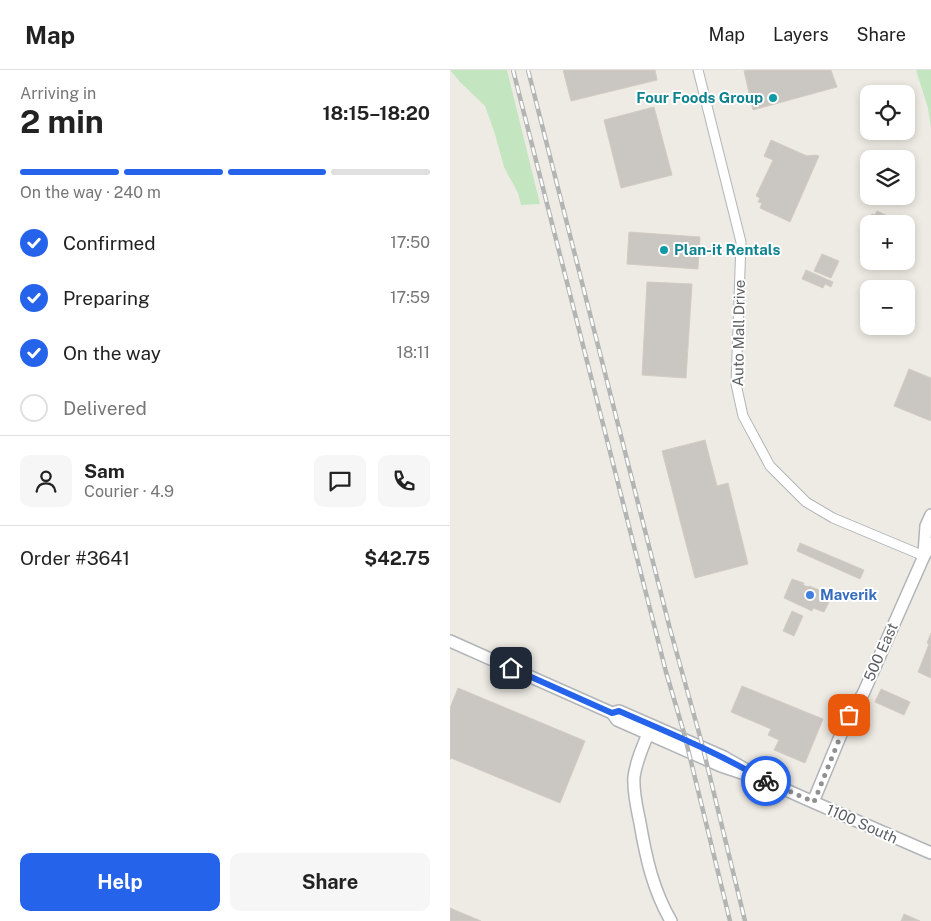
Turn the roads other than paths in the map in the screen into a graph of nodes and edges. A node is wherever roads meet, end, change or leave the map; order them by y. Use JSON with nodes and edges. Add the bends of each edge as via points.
{"nodes":[{"id":1,"x":698,"y":70,"type":"edge"},
{"id":2,"x":931,"y":515,"type":"edge"},
{"id":3,"x":931,"y":544,"type":"edge"},
{"id":4,"x":927,"y":557,"type":"edge"},
{"id":5,"x":450,"y":641,"type":"edge"},
{"id":6,"x":612,"y":713,"type":"junction"},
{"id":7,"x":648,"y":734,"type":"junction"},
{"id":8,"x":766,"y":780,"type":"junction"},
{"id":9,"x":814,"y":802,"type":"junction"},
{"id":10,"x":931,"y":853,"type":"edge"},
{"id":11,"x":671,"y":921,"type":"edge"}],
"edges":[{"from":1,"to":4,"type":"street","name":"Auto Mall Drive","via":[[741,242],[736,384],[743,416],[770,466],[806,502],[833,518]]},
{"from":2,"to":4,"type":"street","name":"500 East","via":[[926,526]]},
{"from":3,"to":4,"type":"street","name":"500 East"},
{"from":4,"to":9,"type":"street","name":"500 East","via":[[863,694],[849,715]]},
{"from":5,"to":6,"type":"street","name":"1100 South"},
{"from":6,"to":7,"type":"street","name":"1100 South","via":[[617,720]]},
{"from":6,"to":8,"type":"street","name":"1100 South","via":[[619,711],[681,737]]},
{"from":7,"to":8,"type":"street","name":"1100 South","via":[[721,766]]},
{"from":7,"to":11,"type":"street","via":[[635,771],[635,796],[651,876]]},
{"from":8,"to":9,"type":"street","name":"1100 South"},
{"from":9,"to":10,"type":"street","name":"1100 South"}]}
